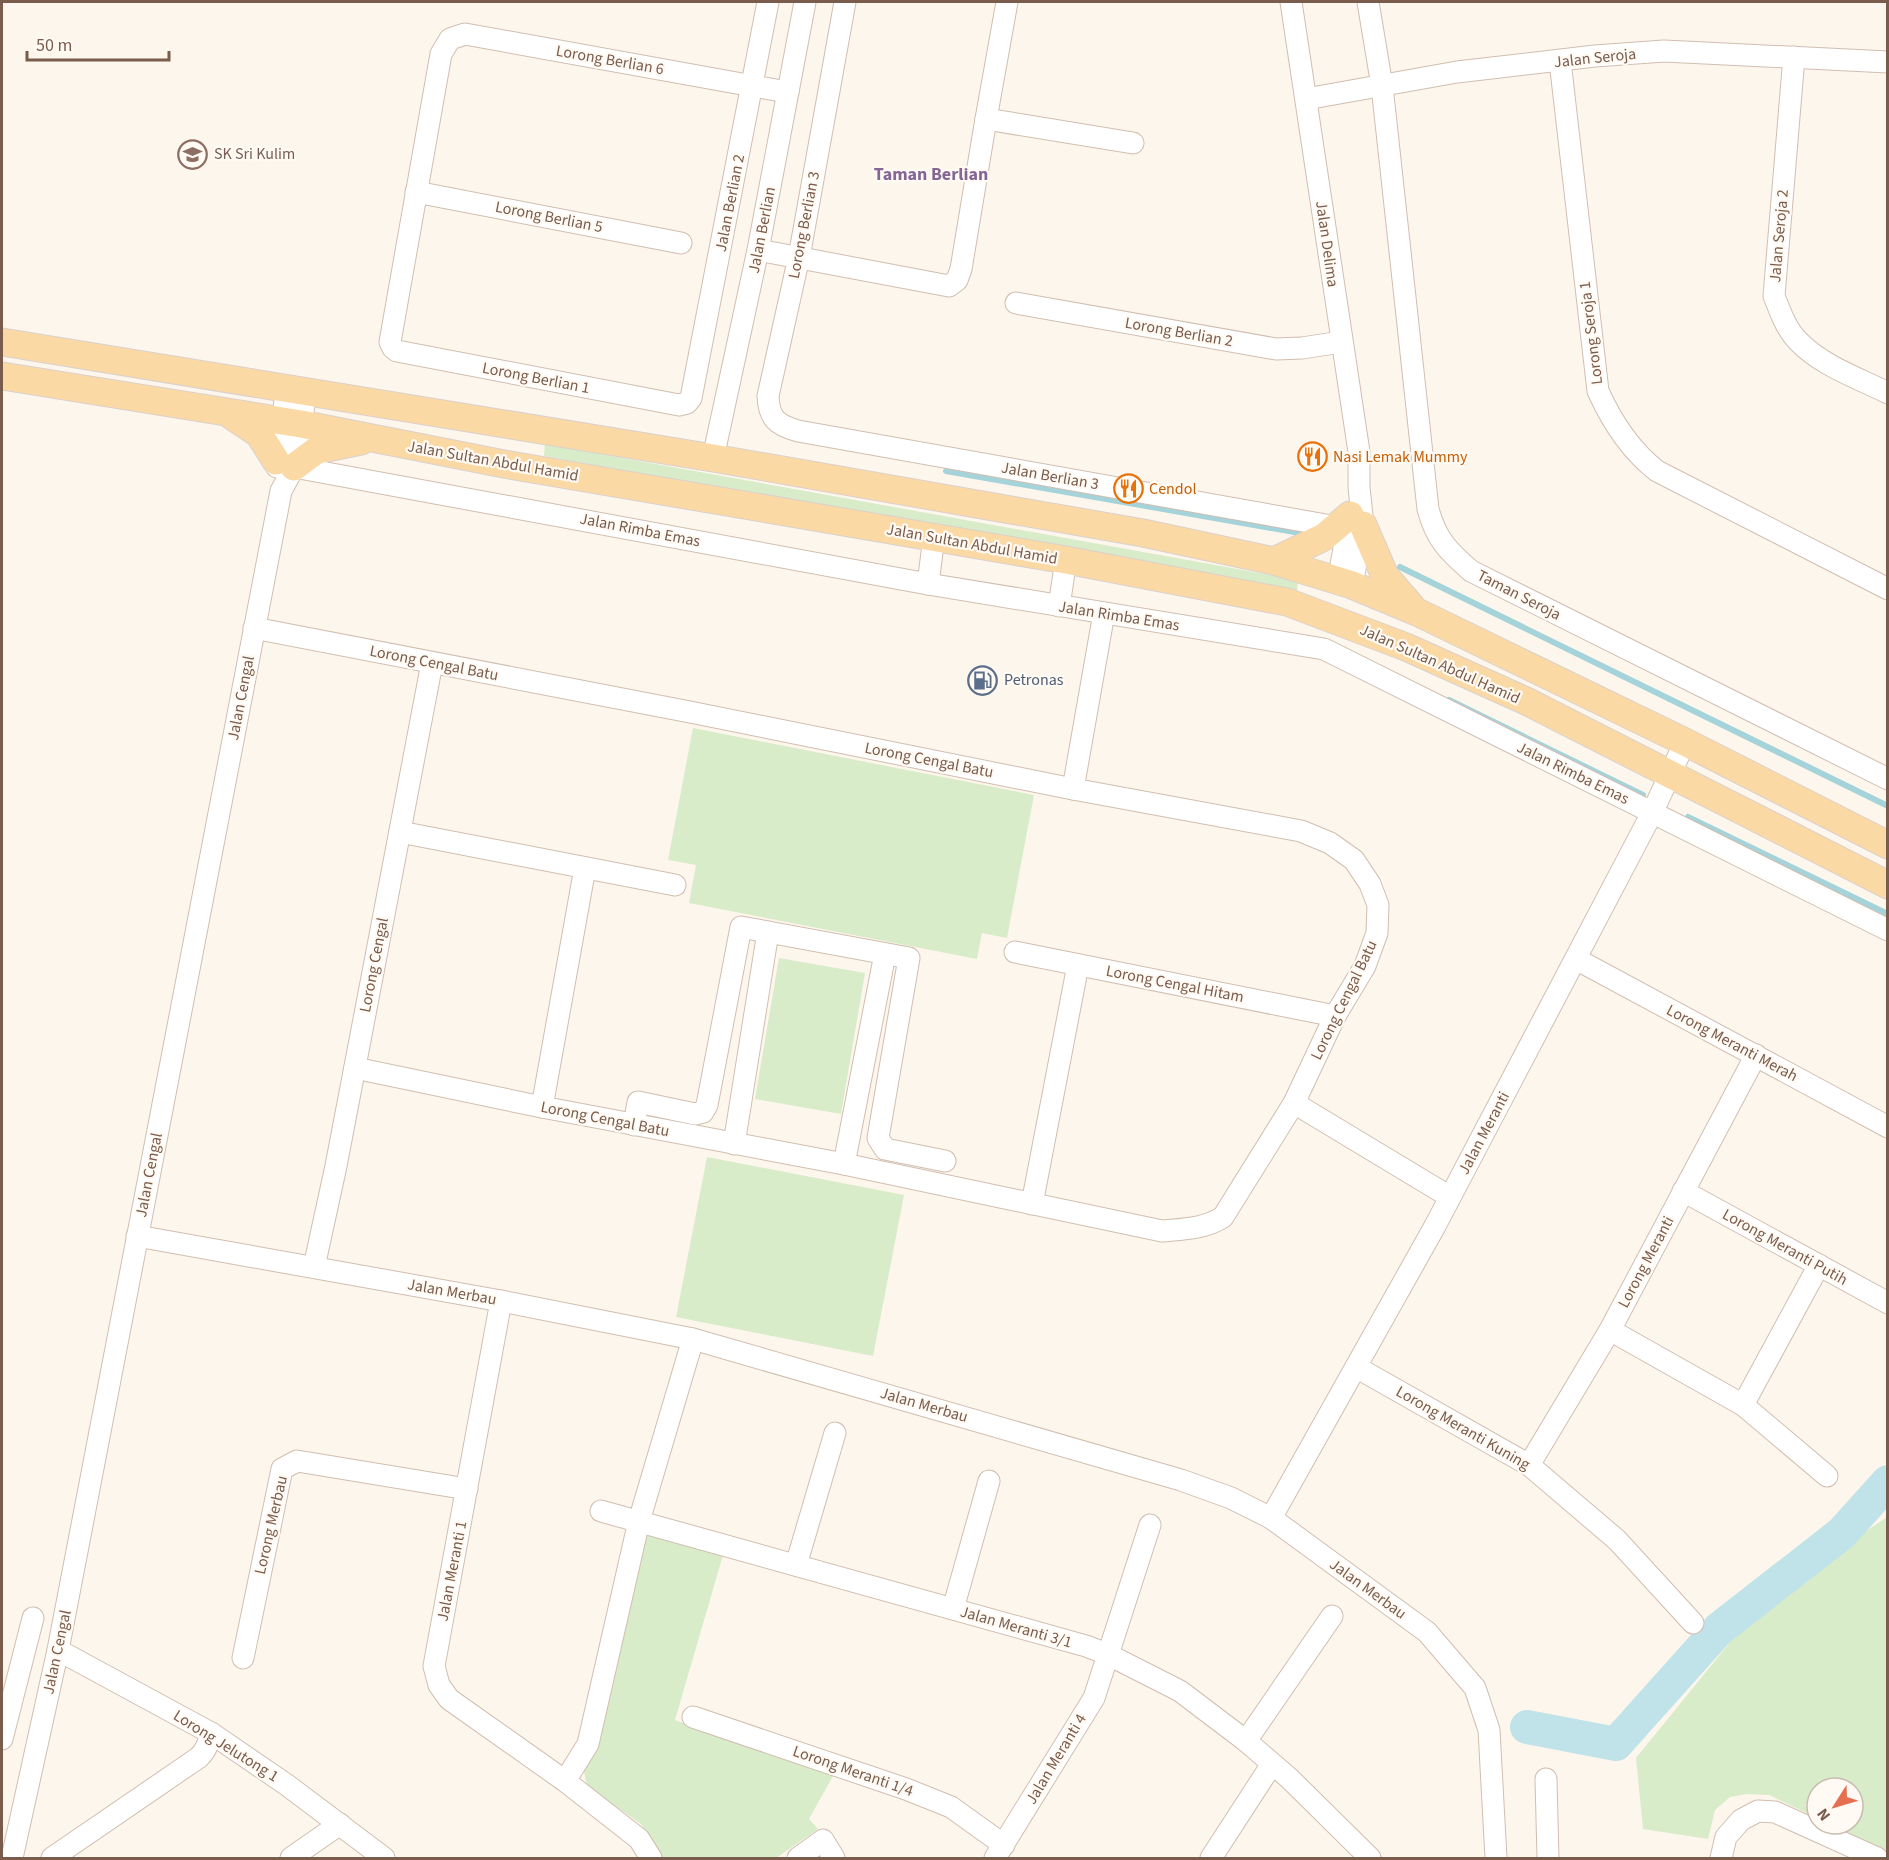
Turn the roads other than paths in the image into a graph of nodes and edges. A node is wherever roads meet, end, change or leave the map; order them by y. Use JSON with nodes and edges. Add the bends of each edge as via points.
{"nodes":[{"id":1,"x":768,"y":2,"type":"edge"},
{"id":2,"x":805,"y":2,"type":"edge"},
{"id":3,"x":845,"y":2,"type":"edge"},
{"id":4,"x":1007,"y":2,"type":"edge"},
{"id":5,"x":1292,"y":2,"type":"edge"},
{"id":6,"x":1368,"y":2,"type":"edge"},
{"id":7,"x":1794,"y":57,"type":"junction"},
{"id":8,"x":1560,"y":61,"type":"junction"},
{"id":9,"x":1887,"y":62,"type":"edge"},
{"id":10,"x":753,"y":86,"type":"junction"},
{"id":11,"x":1382,"y":86,"type":"junction"},
{"id":12,"x":788,"y":92,"type":"junction"},
{"id":13,"x":1306,"y":99,"type":"junction"},
{"id":14,"x":986,"y":118,"type":"junction"},
{"id":15,"x":1133,"y":143,"type":"dead end"},
{"id":16,"x":417,"y":192,"type":"junction"},
{"id":17,"x":681,"y":243,"type":"dead end"},
{"id":18,"x":758,"y":250,"type":"junction"},
{"id":19,"x":799,"y":257,"type":"junction"},
{"id":20,"x":1016,"y":303,"type":"dead end"},
{"id":21,"x":2,"y":342,"type":"edge"},
{"id":22,"x":1341,"y":342,"type":"junction"},
{"id":23,"x":2,"y":376,"type":"edge"},
{"id":24,"x":296,"y":390,"type":"junction"},
{"id":25,"x":1887,"y":393,"type":"edge"},
{"id":26,"x":687,"y":403,"type":"joint"},
{"id":27,"x":220,"y":410,"type":"junction"},
{"id":28,"x":292,"y":422,"type":"junction"},
{"id":29,"x":798,"y":431,"type":"joint"},
{"id":30,"x":374,"y":439,"type":"junction"},
{"id":31,"x":712,"y":458,"type":"junction"},
{"id":32,"x":285,"y":464,"type":"junction"},
{"id":33,"x":1350,"y":523,"type":"junction"},
{"id":34,"x":934,"y":537,"type":"junction"},
{"id":35,"x":1066,"y":560,"type":"junction"},
{"id":36,"x":1274,"y":561,"type":"junction"},
{"id":37,"x":928,"y":584,"type":"junction"},
{"id":38,"x":1345,"y":586,"type":"junction"},
{"id":39,"x":1887,"y":590,"type":"edge"},
{"id":40,"x":1287,"y":603,"type":"junction"},
{"id":41,"x":1059,"y":606,"type":"junction"},
{"id":42,"x":1417,"y":612,"type":"junction"},
{"id":43,"x":1104,"y":613,"type":"junction"},
{"id":44,"x":254,"y":628,"type":"junction"},
{"id":45,"x":1406,"y":647,"type":"junction"},
{"id":46,"x":432,"y":663,"type":"junction"},
{"id":47,"x":1685,"y":742,"type":"junction"},
{"id":48,"x":1671,"y":774,"type":"junction"},
{"id":49,"x":1887,"y":779,"type":"edge"},
{"id":50,"x":1073,"y":789,"type":"junction"},
{"id":51,"x":1652,"y":813,"type":"junction"},
{"id":52,"x":400,"y":832,"type":"junction"},
{"id":53,"x":1887,"y":845,"type":"edge"},
{"id":54,"x":585,"y":868,"type":"junction"},
{"id":55,"x":675,"y":885,"type":"dead end"},
{"id":56,"x":1887,"y":885,"type":"edge"},
{"id":57,"x":1887,"y":930,"type":"edge"},
{"id":58,"x":768,"y":932,"type":"junction"},
{"id":59,"x":1015,"y":952,"type":"dead end"},
{"id":60,"x":885,"y":954,"type":"junction"},
{"id":61,"x":1576,"y":959,"type":"junction"},
{"id":62,"x":1078,"y":965,"type":"junction"},
{"id":63,"x":1335,"y":1016,"type":"junction"},
{"id":64,"x":1756,"y":1055,"type":"junction"},
{"id":65,"x":355,"y":1068,"type":"junction"},
{"id":66,"x":1294,"y":1103,"type":"junction"},
{"id":67,"x":542,"y":1107,"type":"junction"},
{"id":68,"x":634,"y":1125,"type":"junction"},
{"id":69,"x":1887,"y":1127,"type":"edge"},
{"id":70,"x":734,"y":1144,"type":"junction"},
{"id":71,"x":945,"y":1161,"type":"dead end"},
{"id":72,"x":844,"y":1164,"type":"junction"},
{"id":73,"x":1683,"y":1191,"type":"junction"},
{"id":74,"x":1450,"y":1197,"type":"junction"},
{"id":75,"x":1032,"y":1204,"type":"junction"},
{"id":76,"x":137,"y":1236,"type":"junction"},
{"id":77,"x":1819,"y":1265,"type":"junction"},
{"id":78,"x":314,"y":1267,"type":"junction"},
{"id":79,"x":501,"y":1300,"type":"junction"},
{"id":80,"x":1887,"y":1304,"type":"edge"},
{"id":81,"x":1610,"y":1330,"type":"junction"},
{"id":82,"x":693,"y":1339,"type":"junction"},
{"id":83,"x":1356,"y":1367,"type":"junction"},
{"id":84,"x":1743,"y":1405,"type":"junction"},
{"id":85,"x":835,"y":1433,"type":"dead end"},
{"id":86,"x":1529,"y":1465,"type":"junction"},
{"id":87,"x":1827,"y":1476,"type":"dead end"},
{"id":88,"x":989,"y":1481,"type":"dead end"},
{"id":89,"x":467,"y":1489,"type":"junction"},
{"id":90,"x":601,"y":1511,"type":"dead end"},
{"id":91,"x":1271,"y":1518,"type":"junction"},
{"id":92,"x":639,"y":1521,"type":"junction"},
{"id":93,"x":1150,"y":1525,"type":"dead end"},
{"id":94,"x":796,"y":1565,"type":"junction"},
{"id":95,"x":953,"y":1609,"type":"junction"},
{"id":96,"x":1332,"y":1616,"type":"dead end"},
{"id":97,"x":33,"y":1618,"type":"dead end"},
{"id":98,"x":1693,"y":1623,"type":"dead end"},
{"id":99,"x":58,"y":1650,"type":"junction"},
{"id":100,"x":1107,"y":1654,"type":"junction"},
{"id":101,"x":243,"y":1658,"type":"dead end"},
{"id":102,"x":693,"y":1717,"type":"dead end"},
{"id":103,"x":210,"y":1733,"type":"junction"},
{"id":104,"x":2,"y":1739,"type":"edge"},
{"id":105,"x":1246,"y":1741,"type":"junction"},
{"id":106,"x":1272,"y":1764,"type":"junction"},
{"id":107,"x":1546,"y":1779,"type":"dead end"},
{"id":108,"x":565,"y":1780,"type":"junction"},
{"id":109,"x":340,"y":1824,"type":"junction"},
{"id":110,"x":9,"y":1852,"type":"edge"},
{"id":111,"x":999,"y":1852,"type":"edge"},
{"id":112,"x":299,"y":1853,"type":"edge"},
{"id":113,"x":52,"y":1858,"type":"edge"},
{"id":114,"x":384,"y":1858,"type":"edge"},
{"id":115,"x":651,"y":1858,"type":"edge"},
{"id":116,"x":798,"y":1858,"type":"edge"},
{"id":117,"x":834,"y":1858,"type":"edge"},
{"id":118,"x":1211,"y":1858,"type":"edge"},
{"id":119,"x":1370,"y":1858,"type":"edge"},
{"id":120,"x":1496,"y":1858,"type":"edge"},
{"id":121,"x":1548,"y":1858,"type":"edge"},
{"id":122,"x":1721,"y":1858,"type":"edge"},
{"id":123,"x":1877,"y":1858,"type":"edge"}],
"edges":[{"from":1,"to":10,"type":"street","name":"Jalan Berlian 2"},
{"from":2,"to":12,"type":"street","name":"Jalan Berlian"},
{"from":3,"to":19,"type":"street","name":"Lorong Berlian 3"},
{"from":4,"to":14,"type":"street"},
{"from":5,"to":13,"type":"street","name":"Jalan Delima"},
{"from":6,"to":11,"type":"street","name":"Taman Seroja"},
{"from":7,"to":8,"type":"street","name":"Jalan Seroja","via":[[1664,51]]},
{"from":7,"to":9,"type":"street","name":"Jalan Seroja"},
{"from":7,"to":25,"type":"street","name":"Jalan Seroja 2","via":[[1774,296],[1797,340],[1818,358]]},
{"from":8,"to":11,"type":"street","name":"Jalan Seroja","via":[[1457,72]]},
{"from":8,"to":39,"type":"street","name":"Lorong Seroja 1","via":[[1598,391],[1608,412],[1641,458],[1657,471]]},
{"from":10,"to":12,"type":"street","name":"Lorong Berlian 6"},
{"from":10,"to":16,"type":"street","name":"Lorong Berlian 6","via":[[465,34],[450,39],[441,54]]},
{"from":10,"to":26,"type":"street","name":"Jalan Berlian 2"},
{"from":11,"to":13,"type":"street","name":"Jalan Seroja"},
{"from":11,"to":49,"type":"street","name":"Taman Seroja","via":[[1428,509],[1440,540],[1470,571]]},
{"from":12,"to":18,"type":"street","name":"Jalan Berlian"},
{"from":13,"to":22,"type":"street","name":"Jalan Delima"},
{"from":14,"to":15,"type":"street"},
{"from":14,"to":19,"type":"street","via":[[962,269],[949,286]]},
{"from":16,"to":17,"type":"street","name":"Lorong Berlian 5"},
{"from":16,"to":26,"type":"street","name":"Lorong Berlian 1","via":[[390,342],[393,348],[679,405]]},
{"from":18,"to":19,"type":"street"},
{"from":18,"to":31,"type":"street","name":"Jalan Berlian"},
{"from":19,"to":29,"type":"street","name":"Lorong Berlian 3","via":[[768,396],[768,409],[775,420]]},
{"from":20,"to":22,"type":"street","name":"Lorong Berlian 2","via":[[1276,349]]},
{"from":21,"to":24,"type":"main road","name":"Jalan Sultan Abdul Hamid"},
{"from":22,"to":33,"type":"street","name":"Jalan Delima","via":[[1359,452],[1359,487]]},
{"from":23,"to":27,"type":"main road","name":"Jalan Sultan Abdul Hamid"},
{"from":24,"to":28,"type":"street","name":"Jalan Cengal"},
{"from":24,"to":31,"type":"main road","name":"Jalan Sultan Abdul Hamid"},
{"from":27,"to":28,"type":"main road","name":"Jalan Sultan Abdul Hamid"},
{"from":27,"to":32,"type":"main road","via":[[259,434]]},
{"from":28,"to":30,"type":"main road","name":"Jalan Sultan Abdul Hamid"},
{"from":28,"to":32,"type":"street","name":"Jalan Cengal"},
{"from":29,"to":33,"type":"street","name":"Jalan Berlian 3"},
{"from":30,"to":32,"type":"main road","via":[[317,450]]},
{"from":30,"to":34,"type":"main road","name":"Jalan Sultan Abdul Hamid"},
{"from":31,"to":36,"type":"main road","name":"Jalan Sultan Abdul Hamid","via":[[1143,533]]},
{"from":32,"to":37,"type":"street","name":"Jalan Rimba Emas"},
{"from":32,"to":44,"type":"street","name":"Jalan Cengal"},
{"from":33,"to":36,"type":"main road"},
{"from":33,"to":38,"type":"street","name":"Jalan Delima"},
{"from":33,"to":42,"type":"main road","via":[[1385,576]]},
{"from":34,"to":35,"type":"main road","name":"Jalan Sultan Abdul Hamid"},
{"from":34,"to":37,"type":"street"},
{"from":35,"to":40,"type":"main road","name":"Jalan Sultan Abdul Hamid"},
{"from":35,"to":41,"type":"street"},
{"from":36,"to":38,"type":"main road","name":"Jalan Sultan Abdul Hamid"},
{"from":37,"to":41,"type":"street","name":"Jalan Rimba Emas"},
{"from":38,"to":40,"type":"main road"},
{"from":38,"to":42,"type":"main road","name":"Jalan Sultan Abdul Hamid"},
{"from":38,"to":45,"type":"main road","via":[[1366,614],[1396,630]]},
{"from":40,"to":45,"type":"main road","name":"Jalan Sultan Abdul Hamid"},
{"from":41,"to":43,"type":"street","name":"Jalan Rimba Emas"},
{"from":42,"to":47,"type":"main road","name":"Jalan Sultan Abdul Hamid"},
{"from":43,"to":50,"type":"street"},
{"from":43,"to":51,"type":"street","name":"Jalan Rimba Emas","via":[[1324,650]]},
{"from":44,"to":46,"type":"street","name":"Lorong Cengal Batu"},
{"from":44,"to":76,"type":"street","name":"Jalan Cengal"},
{"from":45,"to":48,"type":"main road","name":"Jalan Sultan Abdul Hamid"},
{"from":46,"to":50,"type":"street","name":"Lorong Cengal Batu"},
{"from":46,"to":52,"type":"street","name":"Lorong Cengal"},
{"from":47,"to":48,"type":"street","name":"Jalan Meranti"},
{"from":47,"to":53,"type":"main road","name":"Jalan Sultan Abdul Hamid"},
{"from":48,"to":51,"type":"street","name":"Jalan Meranti"},
{"from":48,"to":56,"type":"main road","name":"Jalan Sultan Abdul Hamid"},
{"from":50,"to":63,"type":"street","name":"Lorong Cengal Batu","via":[[1301,831],[1330,843],[1354,860],[1378,905],[1377,933],[1365,966]]},
{"from":51,"to":57,"type":"street","name":"Jalan Rimba Emas"},
{"from":51,"to":61,"type":"street","name":"Jalan Meranti"},
{"from":52,"to":54,"type":"street"},
{"from":52,"to":65,"type":"street","name":"Lorong Cengal"},
{"from":54,"to":55,"type":"street"},
{"from":54,"to":67,"type":"street"},
{"from":58,"to":60,"type":"street"},
{"from":58,"to":68,"type":"street","via":[[741,927],[703,1112],[695,1114],[638,1102]]},
{"from":58,"to":70,"type":"street"},
{"from":59,"to":62,"type":"street","name":"Lorong Cengal Hitam"},
{"from":60,"to":71,"type":"street","via":[[909,958],[878,1138],[885,1149]]},
{"from":60,"to":72,"type":"street"},
{"from":61,"to":64,"type":"street","name":"Lorong Meranti Merah"},
{"from":61,"to":74,"type":"street","name":"Jalan Meranti"},
{"from":62,"to":63,"type":"street","name":"Lorong Cengal Hitam"},
{"from":62,"to":75,"type":"street"},
{"from":63,"to":66,"type":"street","name":"Lorong Cengal Batu"},
{"from":64,"to":69,"type":"street","name":"Lorong Meranti Merah"},
{"from":64,"to":73,"type":"street","name":"Lorong Meranti"},
{"from":65,"to":67,"type":"street","name":"Lorong Cengal Batu"},
{"from":65,"to":78,"type":"street","name":"Lorong Cengal"},
{"from":66,"to":74,"type":"street"},
{"from":66,"to":75,"type":"street","name":"Lorong Cengal Batu","via":[[1223,1217],[1210,1225],[1162,1231]]},
{"from":67,"to":68,"type":"street","name":"Lorong Cengal Batu"},
{"from":68,"to":70,"type":"street","name":"Lorong Cengal Batu"},
{"from":70,"to":72,"type":"street","name":"Lorong Cengal Batu"},
{"from":72,"to":75,"type":"street","name":"Lorong Cengal Batu"},
{"from":73,"to":77,"type":"street","name":"Lorong Meranti Putih"},
{"from":73,"to":81,"type":"street","name":"Lorong Meranti"},
{"from":74,"to":83,"type":"street","name":"Jalan Meranti"},
{"from":76,"to":78,"type":"street","name":"Jalan Merbau"},
{"from":76,"to":99,"type":"street","name":"Jalan Cengal"},
{"from":77,"to":80,"type":"street","name":"Lorong Meranti Putih"},
{"from":77,"to":84,"type":"street"},
{"from":78,"to":79,"type":"street","name":"Jalan Merbau"},
{"from":79,"to":82,"type":"street","name":"Jalan Merbau"},
{"from":79,"to":89,"type":"street","name":"Jalan Meranti 1"},
{"from":81,"to":84,"type":"street"},
{"from":81,"to":86,"type":"street","name":"Lorong Meranti"},
{"from":82,"to":91,"type":"street","name":"Jalan Merbau","via":[[1181,1480]]},
{"from":82,"to":92,"type":"street"},
{"from":83,"to":86,"type":"street","name":"Lorong Meranti Kuning"},
{"from":83,"to":91,"type":"street","name":"Jalan Meranti"},
{"from":84,"to":87,"type":"street"},
{"from":85,"to":94,"type":"street"},
{"from":86,"to":98,"type":"street","name":"Lorong Meranti Kuning","via":[[1617,1540]]},
{"from":88,"to":95,"type":"street"},
{"from":89,"to":101,"type":"street","name":"Lorong Merbau","via":[[297,1461],[282,1469]]},
{"from":89,"to":108,"type":"street","name":"Jalan Meranti 1","via":[[434,1666],[439,1685],[449,1699]]},
{"from":90,"to":92,"type":"street","name":"Jalan Meranti 3/1"},
{"from":91,"to":120,"type":"street","name":"Jalan Merbau","via":[[1427,1632],[1475,1688],[1490,1730]]},
{"from":92,"to":94,"type":"street","name":"Jalan Meranti 3/1"},
{"from":92,"to":108,"type":"street","via":[[588,1744]]},
{"from":93,"to":100,"type":"street","name":"Jalan Meranti 4"},
{"from":94,"to":95,"type":"street","name":"Jalan Meranti 3/1"},
{"from":95,"to":100,"type":"street","name":"Jalan Meranti 3/1"},
{"from":96,"to":105,"type":"street"},
{"from":97,"to":104,"type":"street"},
{"from":99,"to":103,"type":"street","name":"Lorong Jelutong 1"},
{"from":99,"to":110,"type":"street","name":"Jalan Cengal"},
{"from":100,"to":105,"type":"street","name":"Jalan Meranti 3/1","via":[[1180,1691]]},
{"from":100,"to":111,"type":"street","name":"Jalan Meranti 4","via":[[1094,1698]]},
{"from":102,"to":111,"type":"street","name":"Lorong Meranti 1/4","via":[[951,1807]]},
{"from":103,"to":109,"type":"street","name":"Lorong Jelutong 1"},
{"from":103,"to":113,"type":"street","via":[[208,1745],[198,1758]]},
{"from":105,"to":106,"type":"street","name":"Jalan Meranti 3/1"},
{"from":106,"to":118,"type":"street"},
{"from":106,"to":119,"type":"street","name":"Jalan Meranti 3/1"},
{"from":107,"to":121,"type":"street"},
{"from":108,"to":115,"type":"street","name":"Jalan Meranti 1","via":[[639,1839]]},
{"from":109,"to":112,"type":"street"},
{"from":109,"to":114,"type":"street","name":"Lorong Jelutong 1"},
{"from":116,"to":117,"type":"street","via":[[824,1840]]},
{"from":122,"to":123,"type":"street","via":[[1726,1837],[1741,1820],[1758,1811],[1775,1812]]}]}
